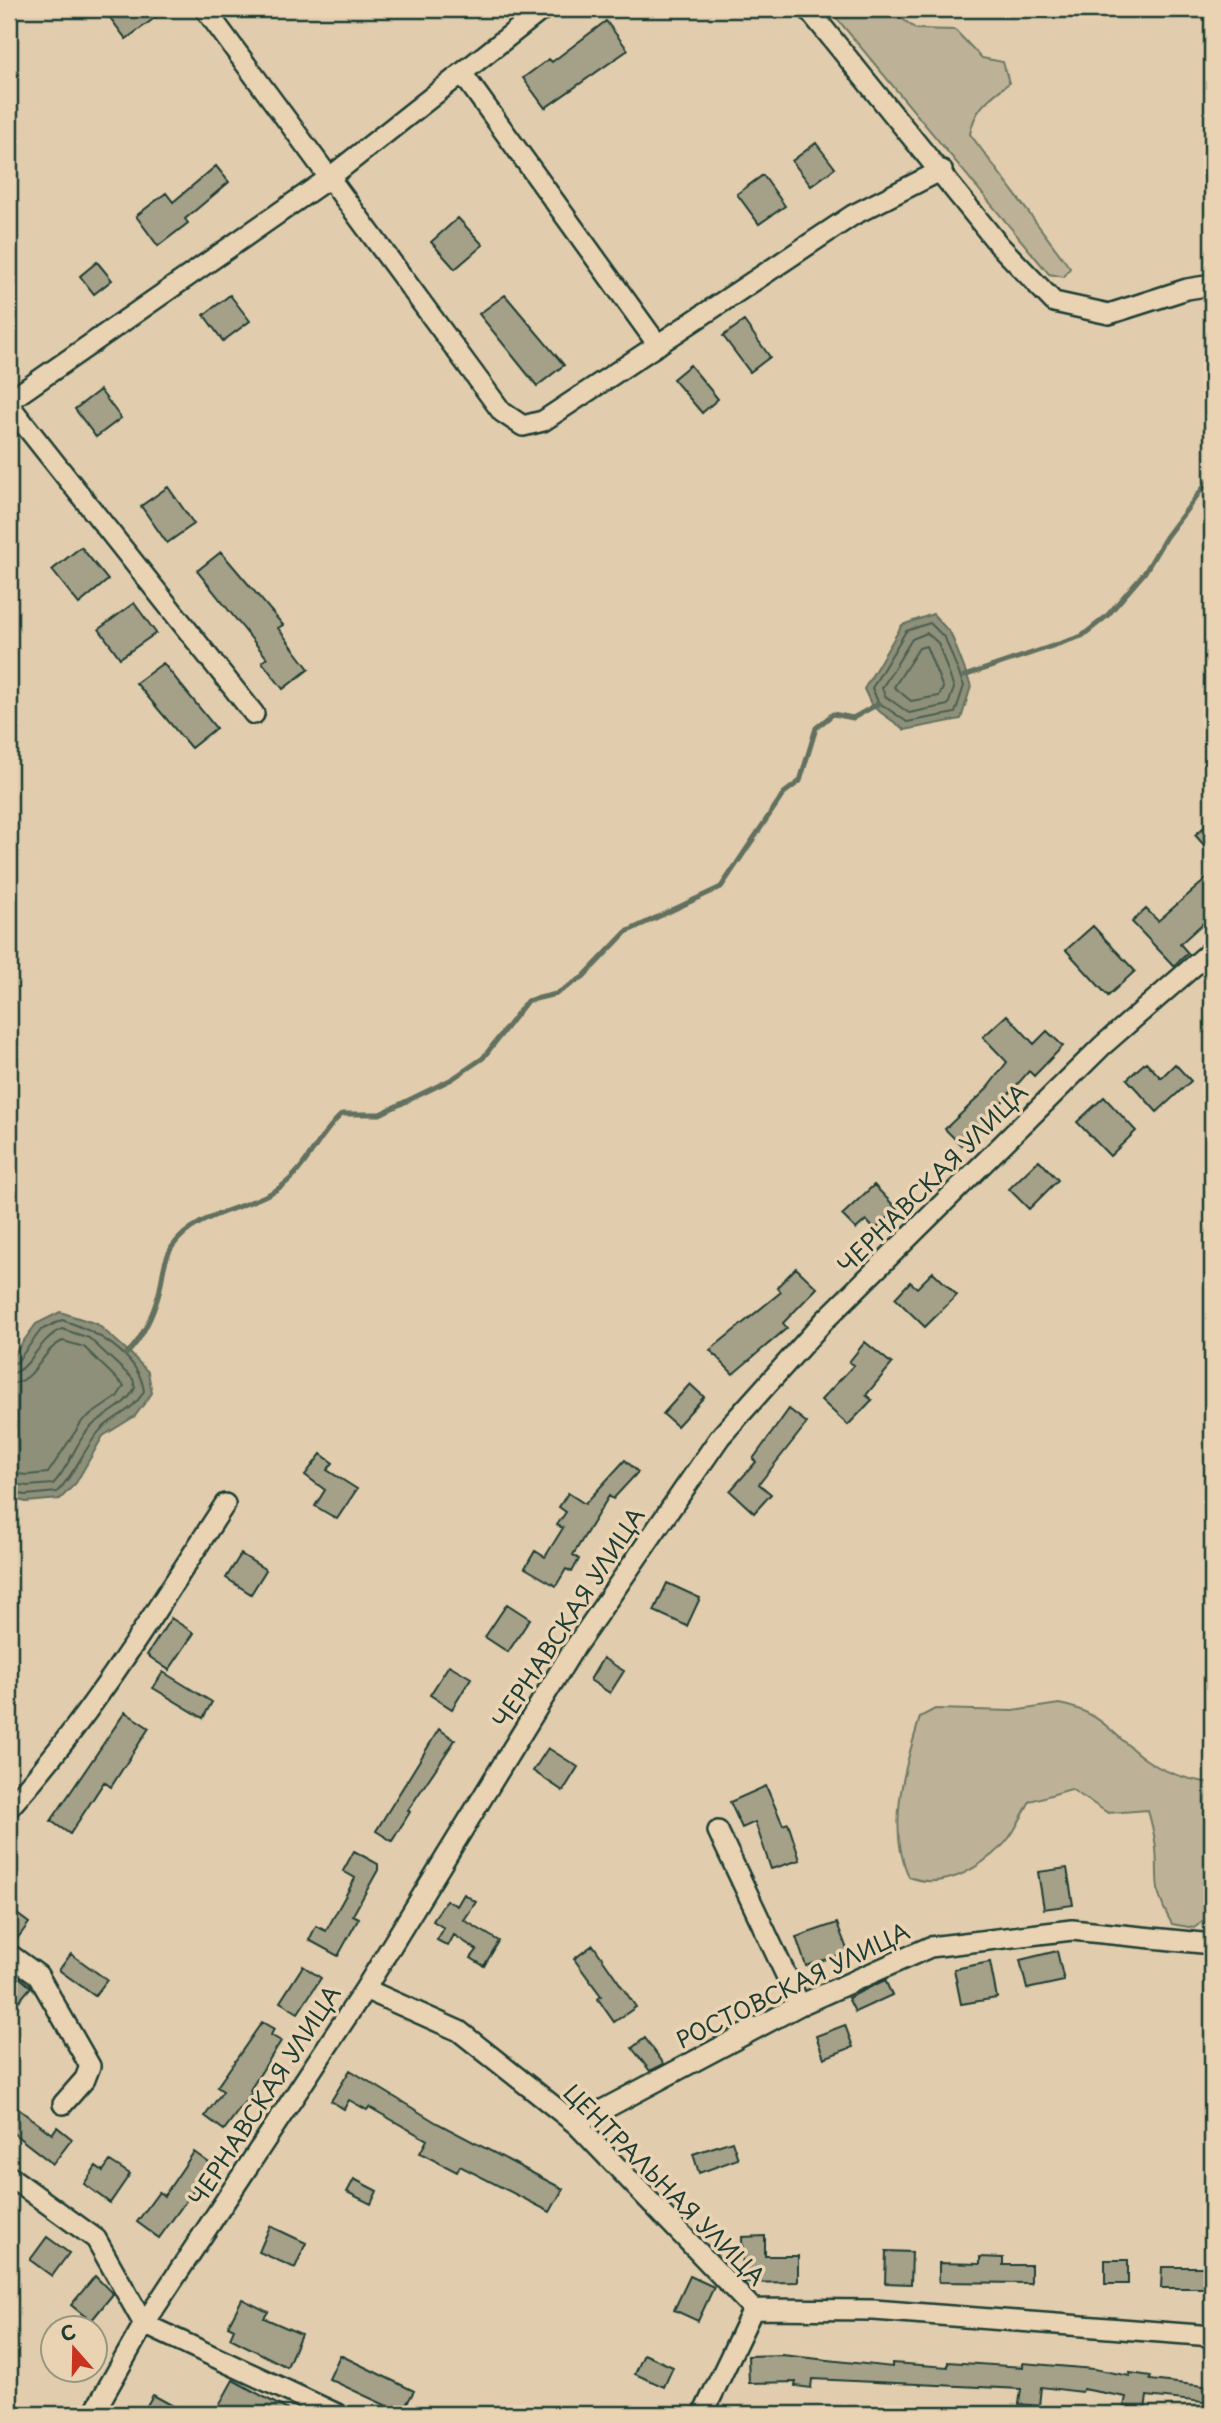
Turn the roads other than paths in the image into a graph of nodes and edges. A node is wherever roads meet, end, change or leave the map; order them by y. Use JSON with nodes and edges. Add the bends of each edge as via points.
{"nodes":[{"id":1,"x":205,"y":9,"type":"edge"},
{"id":2,"x":543,"y":9,"type":"edge"},
{"id":3,"x":808,"y":9,"type":"edge"},
{"id":4,"x":462,"y":73,"type":"junction"},
{"id":5,"x":942,"y":170,"type":"junction"},
{"id":6,"x":329,"y":178,"type":"junction"},
{"id":7,"x":1212,"y":285,"type":"edge"},
{"id":8,"x":658,"y":345,"type":"junction"},
{"id":9,"x":9,"y":403,"type":"edge"},
{"id":10,"x":254,"y":714,"type":"dead end"},
{"id":11,"x":1212,"y":950,"type":"edge"},
{"id":12,"x":226,"y":1504,"type":"dead end"},
{"id":13,"x":9,"y":1808,"type":"edge"},
{"id":14,"x":718,"y":1831,"type":"dead end"},
{"id":15,"x":1212,"y":1944,"type":"edge"},
{"id":16,"x":9,"y":1954,"type":"edge"},
{"id":17,"x":365,"y":1989,"type":"junction"},
{"id":18,"x":800,"y":2005,"type":"junction"},
{"id":19,"x":63,"y":2105,"type":"dead end"},
{"id":20,"x":576,"y":2124,"type":"junction"},
{"id":21,"x":9,"y":2176,"type":"edge"},
{"id":22,"x":753,"y":2309,"type":"junction"},
{"id":23,"x":144,"y":2324,"type":"junction"},
{"id":24,"x":1212,"y":2336,"type":"edge"},
{"id":25,"x":93,"y":2414,"type":"edge"},
{"id":26,"x":337,"y":2414,"type":"edge"},
{"id":27,"x":703,"y":2414,"type":"edge"}],
"edges":[{"from":1,"to":6,"type":"street"},
{"from":2,"to":4,"type":"street"},
{"from":3,"to":5,"type":"street"},
{"from":4,"to":6,"type":"street"},
{"from":4,"to":8,"type":"street"},
{"from":5,"to":7,"type":"street","via":[[999,244],[1054,302],[1109,314]]},
{"from":5,"to":8,"type":"street","via":[[853,215]]},
{"from":6,"to":8,"type":"street","via":[[502,412],[523,426],[543,421]]},
{"from":6,"to":9,"type":"street"},
{"from":9,"to":10,"type":"street"},
{"from":11,"to":17,"type":"street","name":"ЧЕРНАВСКАЯ УЛИЦА","via":[[1102,1046],[845,1300],[720,1437],[571,1653]]},
{"from":12,"to":13,"type":"street","via":[[100,1695]]},
{"from":14,"to":18,"type":"street"},
{"from":15,"to":18,"type":"street","name":"РОСТОВСКАЯ УЛИЦА","via":[[1072,1930],[930,1947]]},
{"from":16,"to":19,"type":"street","via":[[38,1975],[90,2066]]},
{"from":17,"to":20,"type":"street","name":"ЦЕНТРАЛЬНАЯ УЛИЦА","via":[[459,2031]]},
{"from":17,"to":23,"type":"street","name":"ЧЕРНАВСКАЯ УЛИЦА"},
{"from":18,"to":20,"type":"street","name":"РОСТОВСКАЯ УЛИЦА"},
{"from":20,"to":22,"type":"street","name":"ЦЕНТРАЛЬНАЯ УЛИЦА"},
{"from":21,"to":23,"type":"street","via":[[96,2239]]},
{"from":22,"to":24,"type":"street","name":"ЦЕНТРАЛЬНАЯ УЛИЦА","via":[[874,2310]]},
{"from":22,"to":27,"type":"street"},
{"from":23,"to":25,"type":"street","name":"ЧЕРНАВСКАЯ УЛИЦА"},
{"from":23,"to":26,"type":"street"}]}
